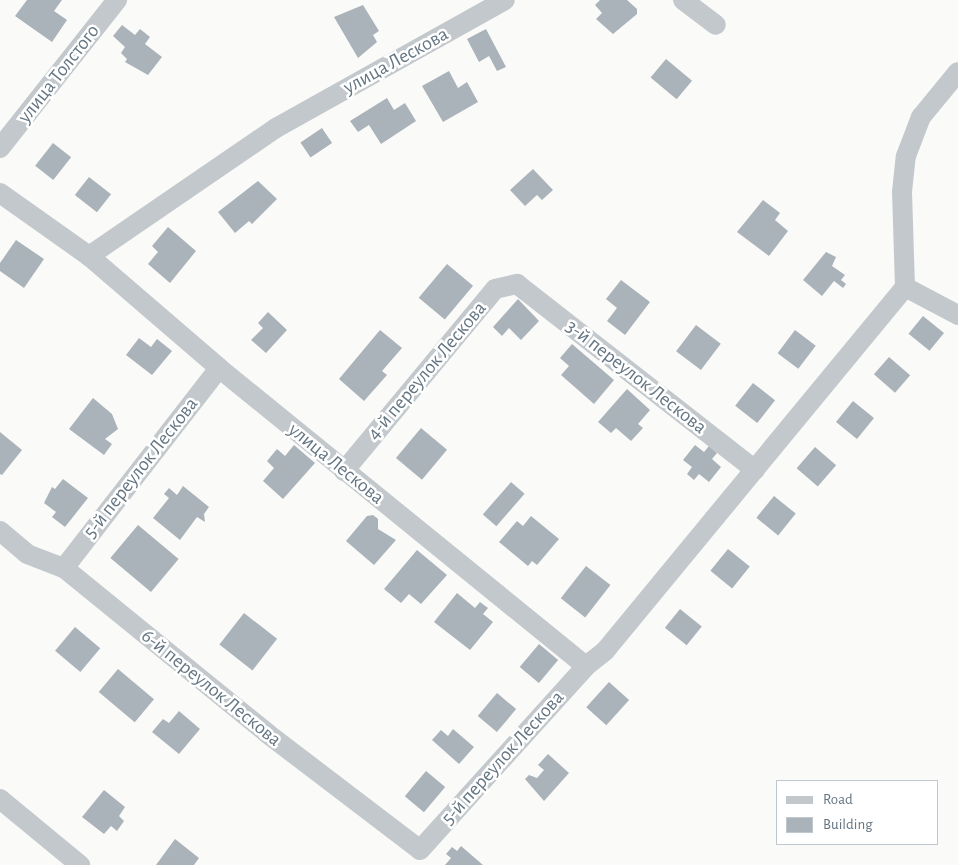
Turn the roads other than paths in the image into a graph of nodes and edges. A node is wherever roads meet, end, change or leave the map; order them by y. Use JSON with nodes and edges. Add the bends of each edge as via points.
{"nodes":[{"id":1,"x":117,"y":0,"type":"edge"},
{"id":2,"x":505,"y":0,"type":"edge"},
{"id":3,"x":683,"y":0,"type":"edge"},
{"id":4,"x":716,"y":25,"type":"dead end"},
{"id":5,"x":958,"y":72,"type":"edge"},
{"id":6,"x":0,"y":148,"type":"edge"},
{"id":7,"x":0,"y":193,"type":"edge"},
{"id":8,"x":90,"y":256,"type":"junction"},
{"id":9,"x":517,"y":284,"type":"joint"},
{"id":10,"x":905,"y":287,"type":"junction"},
{"id":11,"x":958,"y":315,"type":"edge"},
{"id":12,"x":218,"y":368,"type":"junction"},
{"id":13,"x":344,"y":470,"type":"junction"},
{"id":14,"x":755,"y":470,"type":"junction"},
{"id":15,"x":0,"y":531,"type":"edge"},
{"id":16,"x":64,"y":568,"type":"junction"},
{"id":17,"x":586,"y":666,"type":"junction"},
{"id":18,"x":0,"y":799,"type":"edge"},
{"id":19,"x":420,"y":850,"type":"joint"},
{"id":20,"x":80,"y":865,"type":"edge"}],
"edges":[{"from":1,"to":6,"type":"street","name":"улица Толстого"},
{"from":2,"to":8,"type":"street","name":"улица Лескова","via":[[276,128]]},
{"from":3,"to":4,"type":"street"},
{"from":5,"to":10,"type":"street","via":[[922,117],[906,156],[902,192]]},
{"from":7,"to":8,"type":"street","name":"улица Лескова"},
{"from":8,"to":12,"type":"street","name":"улица Лескова"},
{"from":9,"to":13,"type":"street","name":"4-й переулок Лескова","via":[[495,289]]},
{"from":9,"to":14,"type":"street","name":"3-й переулок Лескова"},
{"from":10,"to":11,"type":"street"},
{"from":10,"to":14,"type":"street"},
{"from":12,"to":13,"type":"street","name":"улица Лескова"},
{"from":12,"to":16,"type":"street","name":"5-й переулок Лескова"},
{"from":13,"to":17,"type":"street","name":"улица Лескова"},
{"from":14,"to":17,"type":"street","via":[[605,651]]},
{"from":15,"to":16,"type":"street","name":"6-й переулок Лескова","via":[[27,554]]},
{"from":16,"to":19,"type":"street","name":"6-й переулок Лескова","via":[[268,734]]},
{"from":17,"to":19,"type":"street","name":"5-й переулок Лескова"},
{"from":18,"to":20,"type":"street"}]}
